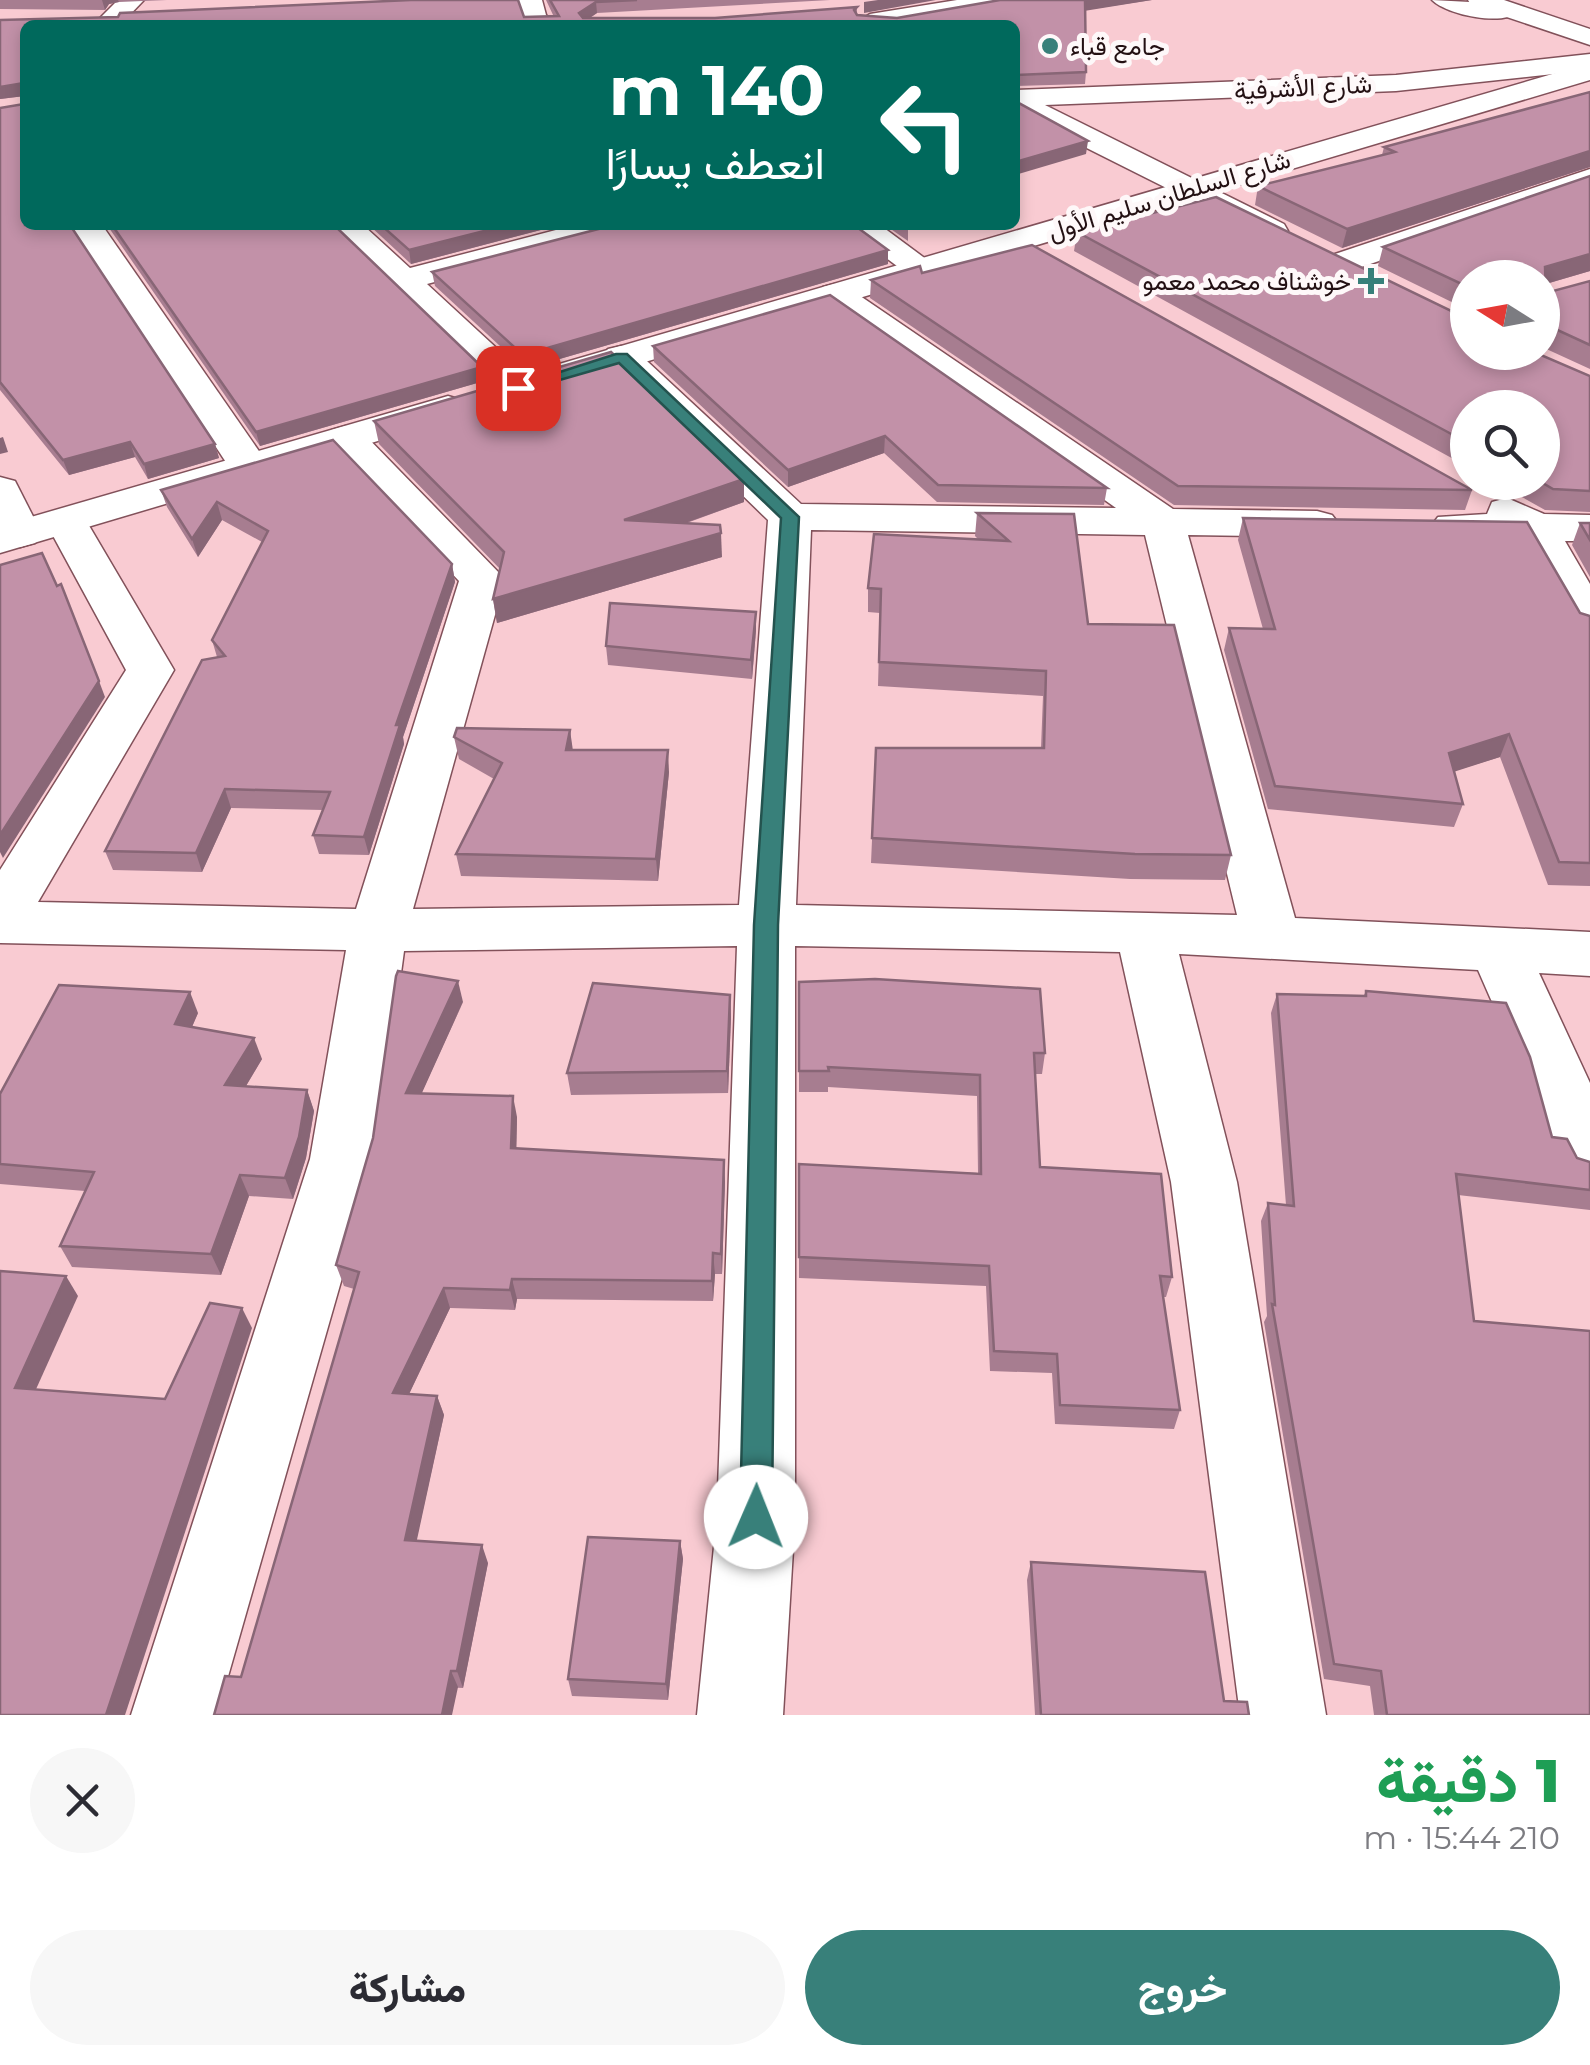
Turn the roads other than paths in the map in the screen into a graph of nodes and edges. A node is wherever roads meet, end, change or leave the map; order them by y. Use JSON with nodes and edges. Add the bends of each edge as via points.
{"nodes":[{"id":1,"x":1000,"y":0,"type":"edge"},
{"id":2,"x":1444,"y":0,"type":"edge"},
{"id":3,"x":1480,"y":0,"type":"edge"},
{"id":4,"x":159,"y":11,"type":"edge"},
{"id":5,"x":1508,"y":11,"type":"junction"},
{"id":6,"x":117,"y":15,"type":"edge"},
{"id":7,"x":865,"y":19,"type":"edge"},
{"id":8,"x":80,"y":20,"type":"edge"},
{"id":9,"x":1561,"y":26,"type":"junction"},
{"id":10,"x":1590,"y":29,"type":"edge"},
{"id":11,"x":1590,"y":38,"type":"edge"},
{"id":12,"x":1590,"y":50,"type":"edge"},
{"id":13,"x":1590,"y":62,"type":"edge"},
{"id":14,"x":1590,"y":70,"type":"edge"},
{"id":15,"x":1020,"y":78,"type":"edge"},
{"id":16,"x":1020,"y":107,"type":"edge"},
{"id":17,"x":1590,"y":178,"type":"edge"},
{"id":18,"x":1187,"y":190,"type":"junction"},
{"id":19,"x":89,"y":230,"type":"edge"},
{"id":20,"x":349,"y":230,"type":"edge"},
{"id":21,"x":594,"y":230,"type":"edge"},
{"id":22,"x":865,"y":230,"type":"edge"},
{"id":23,"x":1020,"y":239,"type":"junction"},
{"id":24,"x":1338,"y":264,"type":"junction"},
{"id":25,"x":922,"y":268,"type":"junction"},
{"id":26,"x":1072,"y":268,"type":"edge"},
{"id":27,"x":404,"y":280,"type":"junction"},
{"id":28,"x":1370,"y":280,"type":"edge"},
{"id":29,"x":835,"y":294,"type":"junction"},
{"id":30,"x":622,"y":357,"type":"junction"},
{"id":31,"x":518,"y":388,"type":"junction"},
{"id":32,"x":346,"y":438,"type":"junction"},
{"id":33,"x":249,"y":467,"type":"junction"},
{"id":34,"x":0,"y":490,"type":"edge"},
{"id":35,"x":1487,"y":500,"type":"edge"},
{"id":36,"x":790,"y":517,"type":"junction"},
{"id":37,"x":1162,"y":522,"type":"junction"},
{"id":38,"x":1359,"y":524,"type":"edge"},
{"id":39,"x":1418,"y":525,"type":"edge"},
{"id":40,"x":1535,"y":527,"type":"junction"},
{"id":41,"x":1590,"y":528,"type":"edge"},
{"id":42,"x":29,"y":532,"type":"edge"},
{"id":43,"x":1590,"y":622,"type":"edge"},
{"id":44,"x":0,"y":920,"type":"edge"},
{"id":45,"x":766,"y":925,"type":"junction"},
{"id":46,"x":378,"y":930,"type":"junction"},
{"id":47,"x":1144,"y":931,"type":"junction"},
{"id":48,"x":1270,"y":936,"type":"junction"},
{"id":49,"x":1500,"y":952,"type":"junction"},
{"id":50,"x":1590,"y":954,"type":"edge"},
{"id":51,"x":1590,"y":1154,"type":"edge"},
{"id":52,"x":174,"y":1715,"type":"edge"},
{"id":53,"x":740,"y":1715,"type":"edge"},
{"id":54,"x":1283,"y":1715,"type":"edge"}],
"edges":[{"from":1,"to":7,"type":"street"},
{"from":2,"to":5,"type":"street"},
{"from":3,"to":5,"type":"street"},
{"from":4,"to":6,"type":"street"},
{"from":5,"to":9,"type":"street"},
{"from":5,"to":12,"type":"street"},
{"from":6,"to":8,"type":"street"},
{"from":9,"to":10,"type":"street"},
{"from":9,"to":11,"type":"street"},
{"from":12,"to":15,"type":"street","name":"شارع الأشرفية"},
{"from":13,"to":16,"type":"street","name":"شارع الأشرفية","via":[[1396,83]]},
{"from":14,"to":18,"type":"street","name":"شارع السلطان سليم الأول"},
{"from":16,"to":18,"type":"street"},
{"from":17,"to":24,"type":"street"},
{"from":18,"to":23,"type":"street","name":"شارع السلطان سليم الأول"},
{"from":18,"to":24,"type":"street"},
{"from":19,"to":33,"type":"street"},
{"from":20,"to":27,"type":"street"},
{"from":21,"to":27,"type":"street"},
{"from":22,"to":25,"type":"street"},
{"from":23,"to":25,"type":"street","name":"شارع السلطان سليم الأول"},
{"from":23,"to":26,"type":"street"},
{"from":24,"to":28,"type":"street"},
{"from":25,"to":29,"type":"street","name":"شارع السلطان سليم الأول"},
{"from":27,"to":31,"type":"street"},
{"from":29,"to":30,"type":"street","name":"شارع السلطان سليم الأول"},
{"from":29,"to":37,"type":"street"},
{"from":30,"to":31,"type":"street","name":"شارع السلطان سليم الأول"},
{"from":30,"to":36,"type":"street"},
{"from":31,"to":32,"type":"street","name":"شارع السلطان سليم الأول"},
{"from":32,"to":33,"type":"street","name":"شارع السلطان سليم الأول"},
{"from":32,"to":46,"type":"street","via":[[482,578]]},
{"from":33,"to":42,"type":"street","name":"شارع السلطان سليم الأول"},
{"from":34,"to":42,"type":"street"},
{"from":35,"to":40,"type":"street"},
{"from":36,"to":37,"type":"street"},
{"from":36,"to":45,"type":"street"},
{"from":37,"to":38,"type":"street"},
{"from":37,"to":48,"type":"street"},
{"from":39,"to":40,"type":"street"},
{"from":40,"to":41,"type":"street"},
{"from":40,"to":43,"type":"street"},
{"from":42,"to":44,"type":"street","via":[[150,670]]},
{"from":44,"to":46,"type":"street"},
{"from":45,"to":46,"type":"street"},
{"from":45,"to":47,"type":"street"},
{"from":45,"to":53,"type":"street","via":[[756,1517]]},
{"from":46,"to":52,"type":"street","via":[[343,1159]]},
{"from":47,"to":48,"type":"street"},
{"from":47,"to":54,"type":"street","via":[[1204,1182]]},
{"from":48,"to":49,"type":"street"},
{"from":49,"to":50,"type":"street"},
{"from":49,"to":51,"type":"street"}]}
